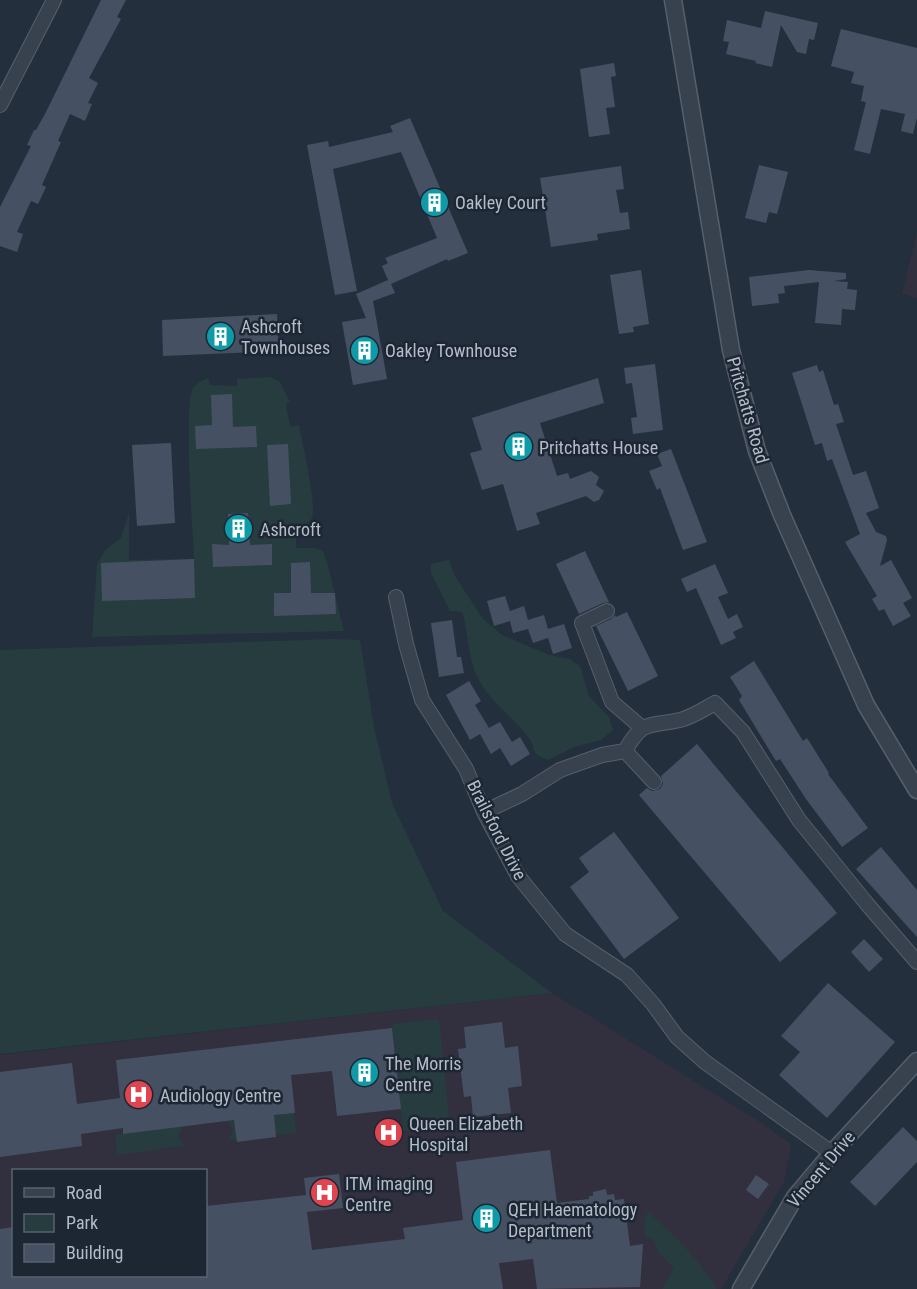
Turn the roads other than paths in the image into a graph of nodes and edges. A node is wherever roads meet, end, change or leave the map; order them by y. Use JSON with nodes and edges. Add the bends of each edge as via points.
{"nodes":[{"id":1,"x":54,"y":0,"type":"edge"},
{"id":2,"x":673,"y":0,"type":"edge"},
{"id":3,"x":0,"y":105,"type":"edge"},
{"id":4,"x":396,"y":597,"type":"dead end"},
{"id":5,"x":607,"y":611,"type":"dead end"},
{"id":6,"x":641,"y":727,"type":"junction"},
{"id":7,"x":625,"y":751,"type":"junction"},
{"id":8,"x":654,"y":782,"type":"dead end"},
{"id":9,"x":917,"y":790,"type":"edge"},
{"id":10,"x":484,"y":812,"type":"junction"},
{"id":11,"x":917,"y":962,"type":"edge"},
{"id":12,"x":917,"y":1060,"type":"edge"},
{"id":13,"x":832,"y":1153,"type":"junction"},
{"id":14,"x":741,"y":1289,"type":"edge"}],
"edges":[{"from":1,"to":3,"type":"street"},
{"from":2,"to":9,"type":"street","name":"Pritchatts Road","via":[[731,350],[757,451],[866,705]]},
{"from":4,"to":10,"type":"street","name":"Brailsford Drive","via":[[422,700],[466,769]]},
{"from":5,"to":6,"type":"street","via":[[582,623],[612,702]]},
{"from":6,"to":7,"type":"street"},
{"from":6,"to":11,"type":"street","via":[[682,719],[715,703],[743,732],[799,820]]},
{"from":7,"to":8,"type":"street"},
{"from":7,"to":10,"type":"street","via":[[560,770]]},
{"from":10,"to":13,"type":"street","name":"Brailsford Drive","via":[[518,876],[565,934],[627,975],[677,1037],[705,1062]]},
{"from":12,"to":13,"type":"street","name":"Vincent Drive"},
{"from":13,"to":14,"type":"street","name":"Vincent Drive","via":[[795,1197]]}]}
